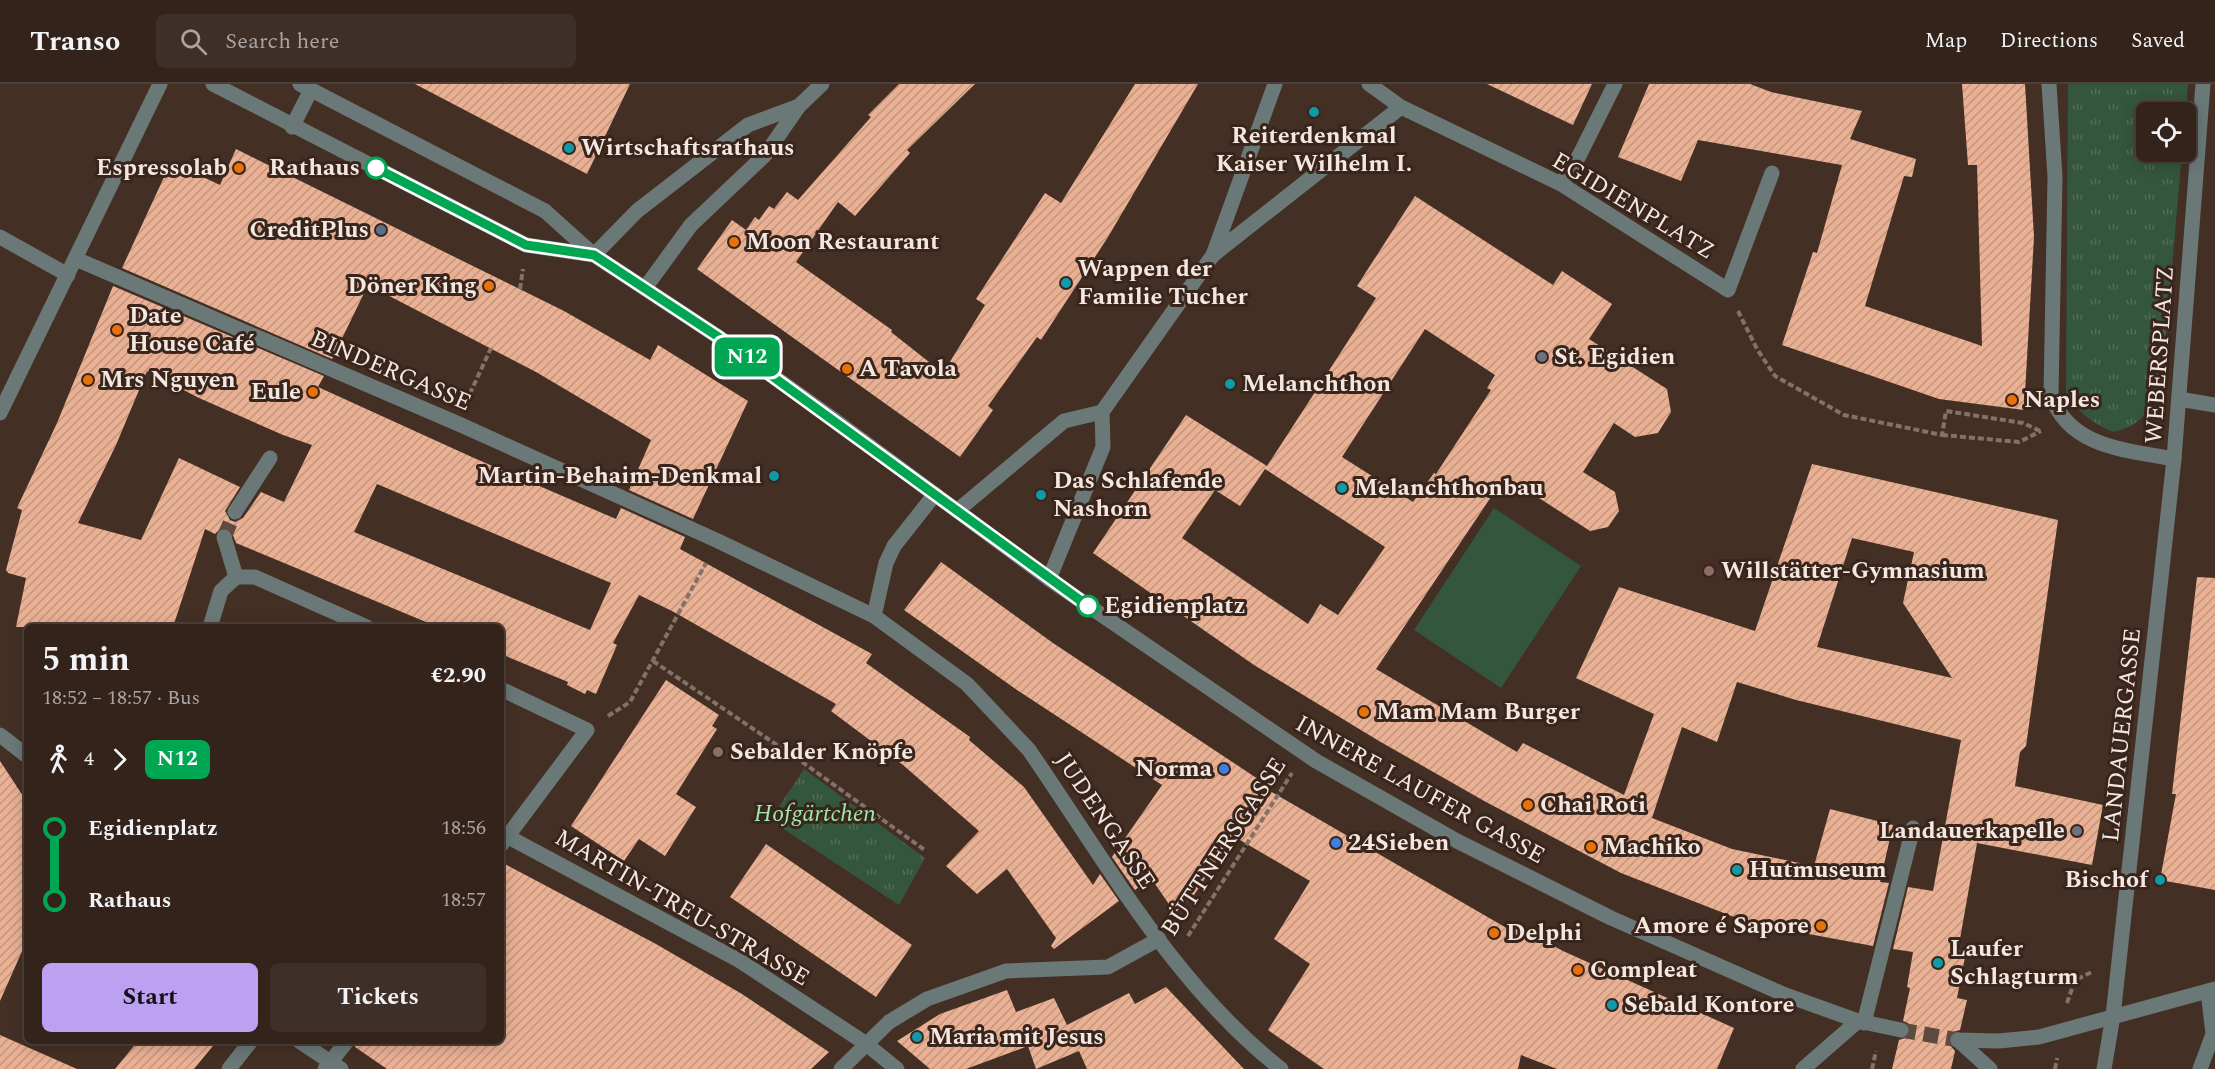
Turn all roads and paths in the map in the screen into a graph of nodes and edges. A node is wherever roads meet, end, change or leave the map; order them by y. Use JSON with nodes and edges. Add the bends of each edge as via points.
{"nodes":[{"id":1,"x":160,"y":84,"type":"edge"},
{"id":2,"x":213,"y":84,"type":"edge"},
{"id":3,"x":822,"y":84,"type":"edge"},
{"id":4,"x":1275,"y":84,"type":"edge"},
{"id":5,"x":1369,"y":84,"type":"edge"},
{"id":6,"x":1615,"y":84,"type":"edge"},
{"id":7,"x":2049,"y":84,"type":"edge"},
{"id":8,"x":2204,"y":84,"type":"edge"},
{"id":9,"x":306,"y":87,"type":"edge"},
{"id":10,"x":2209,"y":101,"type":"edge"},
{"id":11,"x":799,"y":106,"type":"junction"},
{"id":12,"x":1401,"y":107,"type":"junction"},
{"id":13,"x":292,"y":127,"type":"junction"},
{"id":14,"x":1772,"y":173,"type":"dead end"},
{"id":15,"x":1561,"y":184,"type":"junction"},
{"id":16,"x":0,"y":237,"type":"edge"},
{"id":17,"x":594,"y":255,"type":"junction"},
{"id":18,"x":1213,"y":255,"type":"junction"},
{"id":19,"x":76,"y":259,"type":"junction"},
{"id":20,"x":68,"y":275,"type":"junction"},
{"id":21,"x":645,"y":288,"type":"junction"},
{"id":22,"x":1728,"y":291,"type":"junction"},
{"id":23,"x":491,"y":348,"type":"dead end"},
{"id":24,"x":478,"y":375,"type":"dead end"},
{"id":25,"x":2179,"y":399,"type":"junction"},
{"id":26,"x":2215,"y":405,"type":"edge"},
{"id":27,"x":1102,"y":412,"type":"junction"},
{"id":28,"x":0,"y":413,"type":"edge"},
{"id":29,"x":1942,"y":435,"type":"junction"},
{"id":30,"x":270,"y":458,"type":"dead end"},
{"id":31,"x":2174,"y":459,"type":"junction"},
{"id":32,"x":935,"y":494,"type":"junction"},
{"id":33,"x":957,"y":511,"type":"junction"},
{"id":34,"x":235,"y":512,"type":"tunnel mouth"},
{"id":35,"x":224,"y":537,"type":"tunnel mouth"},
{"id":36,"x":718,"y":541,"type":"junction"},
{"id":37,"x":236,"y":577,"type":"junction"},
{"id":38,"x":1049,"y":579,"type":"junction"},
{"id":39,"x":874,"y":616,"type":"junction"},
{"id":40,"x":211,"y":624,"type":"edge"},
{"id":41,"x":360,"y":624,"type":"edge"},
{"id":42,"x":653,"y":661,"type":"junction"},
{"id":43,"x":504,"y":690,"type":"edge"},
{"id":44,"x":587,"y":730,"type":"junction"},
{"id":45,"x":0,"y":735,"type":"edge"},
{"id":46,"x":1304,"y":753,"type":"junction"},
{"id":47,"x":24,"y":754,"type":"edge"},
{"id":48,"x":1913,"y":828,"type":"dead end"},
{"id":49,"x":504,"y":837,"type":"edge"},
{"id":50,"x":504,"y":839,"type":"edge"},
{"id":51,"x":926,"y":851,"type":"dead end"},
{"id":52,"x":1158,"y":939,"type":"junction"},
{"id":53,"x":1173,"y":959,"type":"junction"},
{"id":54,"x":2212,"y":990,"type":"edge"},
{"id":55,"x":2114,"y":1016,"type":"junction"},
{"id":56,"x":1861,"y":1022,"type":"junction"},
{"id":57,"x":1901,"y":1030,"type":"tunnel mouth"},
{"id":58,"x":865,"y":1043,"type":"junction"},
{"id":59,"x":249,"y":1044,"type":"edge"},
{"id":60,"x":303,"y":1044,"type":"edge"},
{"id":61,"x":345,"y":1044,"type":"edge"},
{"id":62,"x":332,"y":1067,"type":"edge"},
{"id":63,"x":229,"y":1069,"type":"edge"},
{"id":64,"x":841,"y":1069,"type":"edge"},
{"id":65,"x":897,"y":1069,"type":"edge"},
{"id":66,"x":1281,"y":1069,"type":"edge"},
{"id":67,"x":1803,"y":1069,"type":"edge"},
{"id":68,"x":1990,"y":1069,"type":"edge"},
{"id":69,"x":2104,"y":1069,"type":"edge"},
{"id":70,"x":2200,"y":1069,"type":"edge"}],
"edges":[{"from":1,"to":19,"type":"street"},
{"from":2,"to":13,"type":"street"},
{"from":3,"to":11,"type":"street"},
{"from":4,"to":18,"type":"street"},
{"from":5,"to":12,"type":"street","name":"EGIDIENPLATZ"},
{"from":6,"to":15,"type":"street"},
{"from":7,"to":31,"type":"street","name":"WEBERSPLATZ","via":[[2055,177],[2051,395],[2062,418],[2082,435],[2109,446]]},
{"from":8,"to":10,"type":"street","name":"WEBERSPLATZ"},
{"from":9,"to":13,"type":"street"},
{"from":9,"to":17,"type":"street","name":"INNERE LAUFER GASSE","via":[[545,211]]},
{"from":10,"to":25,"type":"street","name":"WEBERSPLATZ"},
{"from":11,"to":17,"type":"street","via":[[748,125],[637,211]]},
{"from":11,"to":21,"type":"street","via":[[765,155],[678,240]]},
{"from":12,"to":15,"type":"street","name":"EGIDIENPLATZ"},
{"from":12,"to":18,"type":"street"},
{"from":13,"to":17,"type":"street","via":[[526,245]]},
{"from":14,"to":22,"type":"street","name":"EGIDIENPLATZ"},
{"from":15,"to":22,"type":"street","name":"EGIDIENPLATZ"},
{"from":16,"to":20,"type":"street"},
{"from":17,"to":21,"type":"street","name":"INNERE LAUFER GASSE"},
{"from":18,"to":27,"type":"street"},
{"from":19,"to":20,"type":"street"},
{"from":19,"to":36,"type":"street","name":"BINDERGASSE"},
{"from":20,"to":28,"type":"street"},
{"from":21,"to":32,"type":"street","name":"INNERE LAUFER GASSE"},
{"from":22,"to":29,"type":"path","via":[[1775,376],[1844,415]]},
{"from":23,"to":24,"type":"path"},
{"from":25,"to":26,"type":"street"},
{"from":25,"to":31,"type":"street","name":"WEBERSPLATZ"},
{"from":27,"to":33,"type":"street","via":[[1064,421]]},
{"from":27,"to":38,"type":"street","via":[[1103,447]]},
{"from":29,"to":29,"type":"path","via":[[2019,442],[2041,431],[2022,423],[1946,411]]},
{"from":30,"to":34,"type":"street"},
{"from":31,"to":55,"type":"street","name":"LANDAUERGASSE"},
{"from":32,"to":33,"type":"street","name":"INNERE LAUFER GASSE"},
{"from":32,"to":39,"type":"street","via":[[894,546],[886,563]]},
{"from":33,"to":38,"type":"street","name":"INNERE LAUFER GASSE"},
{"from":35,"to":37,"type":"street"},
{"from":36,"to":39,"type":"street","name":"JUDENGASSE"},
{"from":36,"to":42,"type":"path"},
{"from":37,"to":40,"type":"street","via":[[221,591]]},
{"from":37,"to":41,"type":"street","via":[[255,577]]},
{"from":38,"to":46,"type":"street","name":"INNERE LAUFER GASSE"},
{"from":39,"to":52,"type":"street","name":"JUDENGASSE","via":[[967,684],[1029,750]]},
{"from":42,"to":44,"type":"path","via":[[630,702]]},
{"from":42,"to":51,"type":"path"},
{"from":43,"to":44,"type":"street"},
{"from":44,"to":49,"type":"street"},
{"from":45,"to":47,"type":"street"},
{"from":46,"to":53,"type":"path","name":"BÜTTNERSGASSE"},
{"from":46,"to":56,"type":"street","name":"INNERE LAUFER GASSE","via":[[1457,841],[1611,918],[1763,986]]},
{"from":48,"to":56,"type":"street"},
{"from":50,"to":58,"type":"street","name":"MARTIN-TREU-STRASSE","via":[[740,962]]},
{"from":52,"to":53,"type":"street","name":"JUDENGASSE"},
{"from":52,"to":58,"type":"street","via":[[1108,967],[1006,970],[927,999],[889,1022]]},
{"from":53,"to":66,"type":"street","name":"JUDENGASSE","via":[[1250,1044]]},
{"from":54,"to":55,"type":"street"},
{"from":54,"to":70,"type":"street","via":[[2213,1034]]},
{"from":55,"to":68,"type":"street","via":[[2039,1037],[1958,1040]]},
{"from":55,"to":69,"type":"street","name":"LANDAUERGASSE"},
{"from":56,"to":57,"type":"street","name":"INNERE LAUFER GASSE"},
{"from":56,"to":67,"type":"street"},
{"from":58,"to":64,"type":"street"},
{"from":58,"to":65,"type":"street","name":"MARTIN-TREU-STRASSE"},
{"from":59,"to":63,"type":"street"},
{"from":60,"to":62,"type":"street"},
{"from":61,"to":62,"type":"street"}]}
